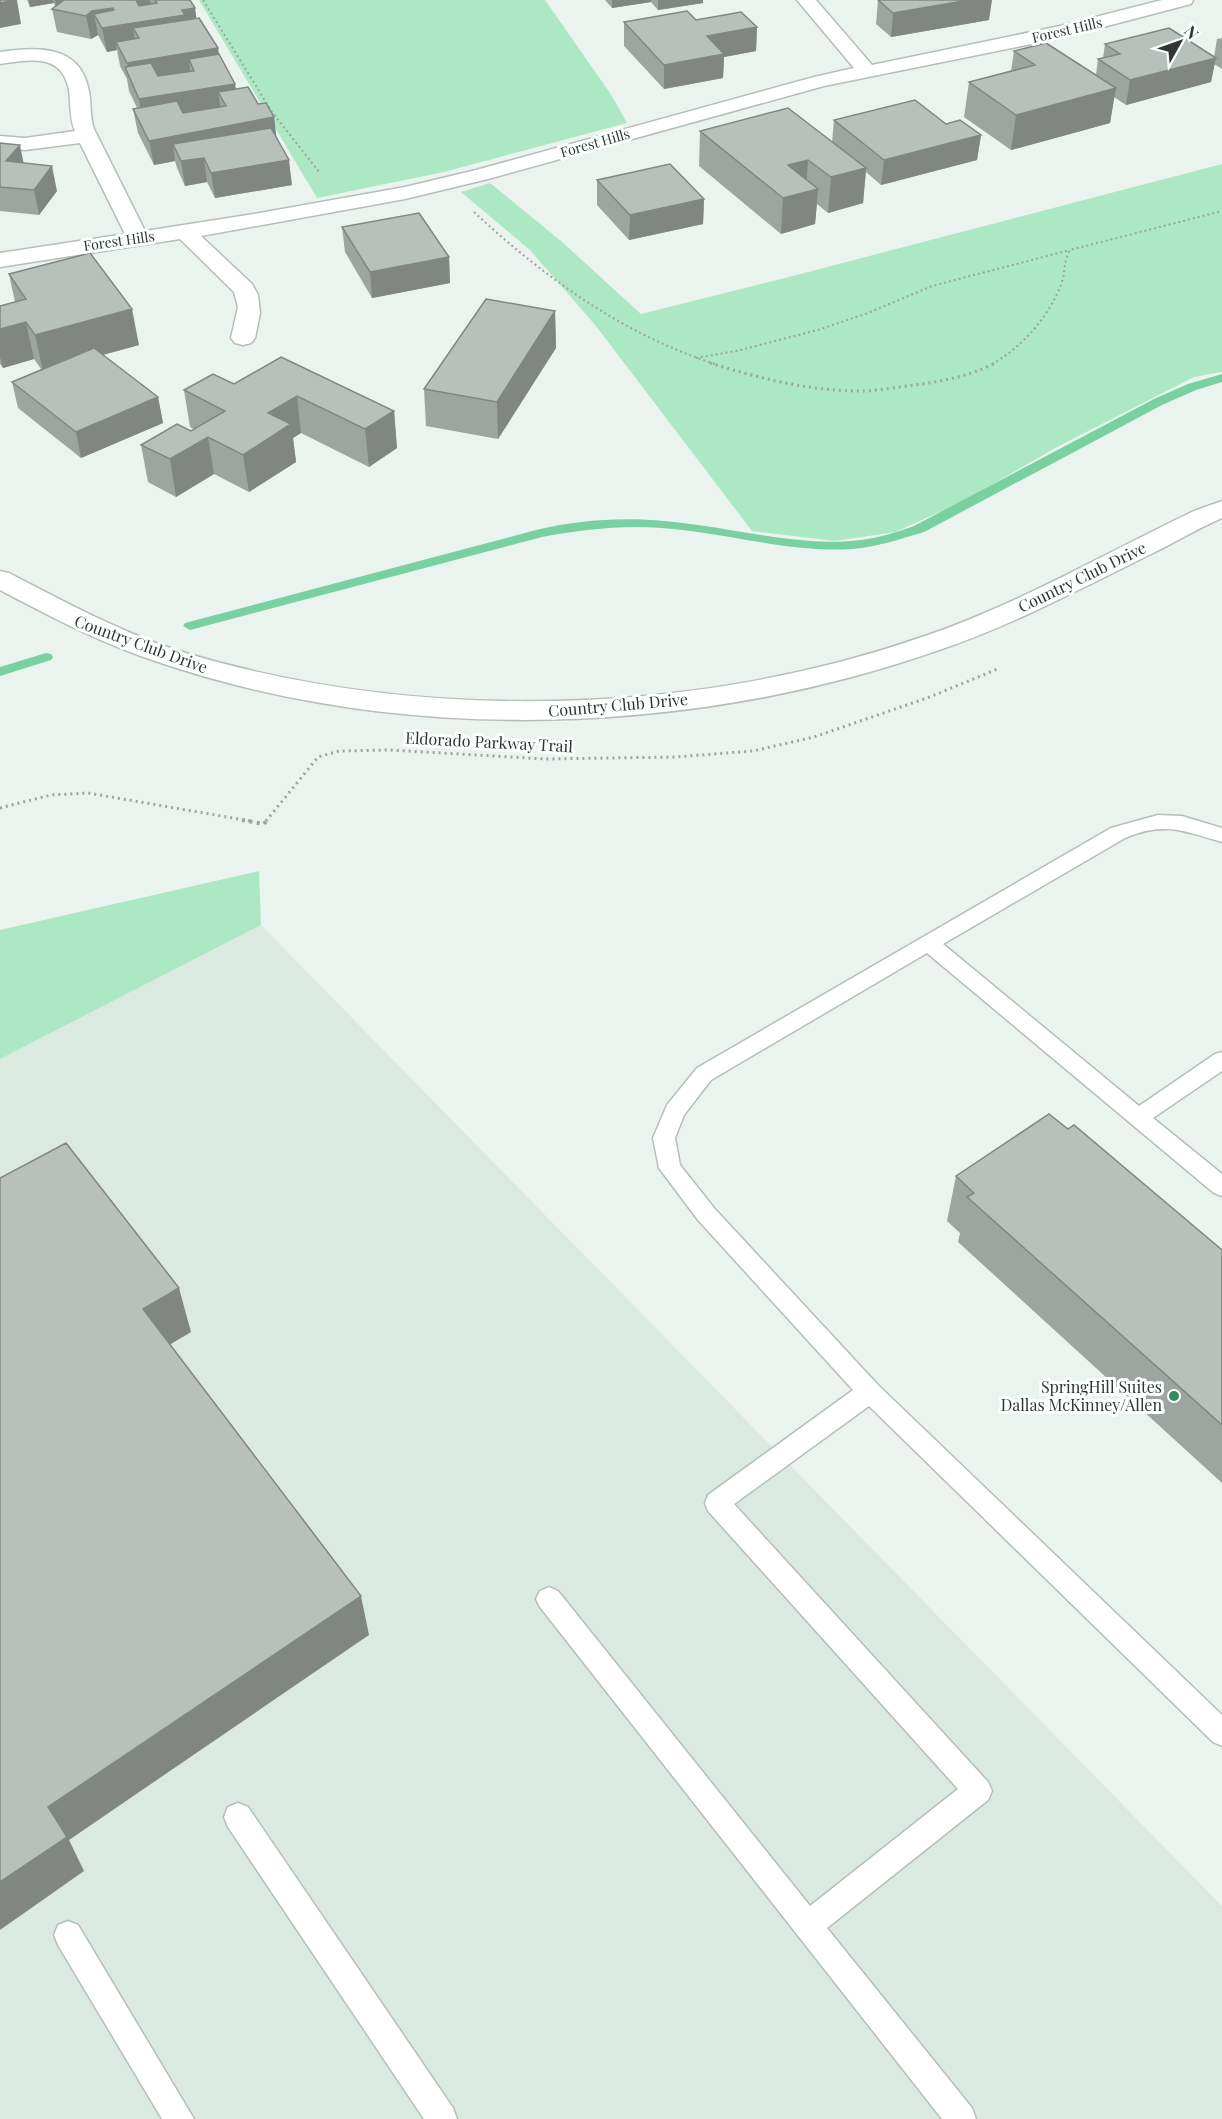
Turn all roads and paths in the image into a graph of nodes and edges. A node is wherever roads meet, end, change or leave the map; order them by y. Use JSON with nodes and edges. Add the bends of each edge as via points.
{"nodes":[{"id":1,"x":203,"y":0,"type":"edge"},
{"id":2,"x":806,"y":0,"type":"edge"},
{"id":3,"x":1184,"y":0,"type":"edge"},
{"id":4,"x":0,"y":58,"type":"edge"},
{"id":5,"x":867,"y":71,"type":"junction"},
{"id":6,"x":87,"y":136,"type":"junction"},
{"id":7,"x":0,"y":142,"type":"edge"},
{"id":8,"x":446,"y":184,"type":"junction"},
{"id":9,"x":370,"y":200,"type":"junction"},
{"id":10,"x":1222,"y":211,"type":"edge"},
{"id":11,"x":185,"y":232,"type":"junction"},
{"id":12,"x":138,"y":239,"type":"junction"},
{"id":13,"x":1070,"y":250,"type":"junction"},
{"id":14,"x":0,"y":260,"type":"edge"},
{"id":15,"x":243,"y":338,"type":"dead end"},
{"id":16,"x":696,"y":358,"type":"junction"},
{"id":17,"x":1222,"y":509,"type":"edge"},
{"id":18,"x":0,"y":579,"type":"edge"},
{"id":19,"x":1000,"y":668,"type":"dead end"},
{"id":20,"x":0,"y":808,"type":"edge"},
{"id":21,"x":1222,"y":835,"type":"edge"},
{"id":22,"x":928,"y":943,"type":"junction"},
{"id":23,"x":1222,"y":1060,"type":"edge"},
{"id":24,"x":1138,"y":1117,"type":"junction"},
{"id":25,"x":1222,"y":1187,"type":"edge"},
{"id":26,"x":870,"y":1392,"type":"junction"},
{"id":27,"x":549,"y":1599,"type":"dead end"},
{"id":28,"x":1222,"y":1733,"type":"edge"},
{"id":29,"x":238,"y":1817,"type":"dead end"},
{"id":30,"x":808,"y":1925,"type":"junction"},
{"id":31,"x":68,"y":1935,"type":"dead end"},
{"id":32,"x":179,"y":2119,"type":"edge"},
{"id":33,"x":442,"y":2119,"type":"edge"},
{"id":34,"x":961,"y":2119,"type":"edge"}],
"edges":[{"from":1,"to":9,"type":"path","via":[[308,161],[330,183]]},
{"from":2,"to":5,"type":"street"},
{"from":3,"to":5,"type":"street","name":"Forest Hills","via":[[1061,32]]},
{"from":4,"to":6,"type":"street","via":[[41,55],[66,62],[78,85],[78,112]]},
{"from":5,"to":8,"type":"street","name":"Forest Hills","via":[[765,95]]},
{"from":6,"to":7,"type":"street","via":[[24,144]]},
{"from":6,"to":12,"type":"street"},
{"from":8,"to":9,"type":"street","name":"Forest Hills"},
{"from":8,"to":16,"type":"path","via":[[541,273],[623,325]]},
{"from":9,"to":11,"type":"street","name":"Forest Hills"},
{"from":10,"to":13,"type":"path"},
{"from":11,"to":12,"type":"street","name":"Forest Hills"},
{"from":11,"to":15,"type":"street","via":[[249,297]]},
{"from":12,"to":14,"type":"street","name":"Forest Hills"},
{"from":13,"to":16,"type":"path","via":[[932,286],[818,330]]},
{"from":13,"to":16,"type":"path","via":[[1064,262],[1064,278],[1049,309],[1005,356],[965,376],[856,391],[806,387],[742,374]]},
{"from":17,"to":18,"type":"street","name":"Country Club Drive","via":[[1040,597],[933,643],[794,682],[610,708],[513,712],[418,707],[280,687],[198,666],[127,641],[50,608]]},
{"from":19,"to":20,"type":"path","name":"Eldorado Parkway Trail","via":[[814,737],[753,751],[545,759],[339,751],[318,757],[264,824],[88,793],[51,795]]},
{"from":21,"to":22,"type":"lane","via":[[1168,821],[1137,824]]},
{"from":22,"to":24,"type":"lane"},
{"from":22,"to":26,"type":"lane","via":[[704,1074],[675,1111],[664,1138],[670,1168],[706,1214]]},
{"from":23,"to":24,"type":"lane"},
{"from":24,"to":25,"type":"lane"},
{"from":26,"to":28,"type":"lane"},
{"from":26,"to":30,"type":"lane","via":[[717,1503],[978,1791]]},
{"from":27,"to":30,"type":"lane"},
{"from":29,"to":33,"type":"lane"},
{"from":30,"to":34,"type":"lane"},
{"from":31,"to":32,"type":"lane"}]}
